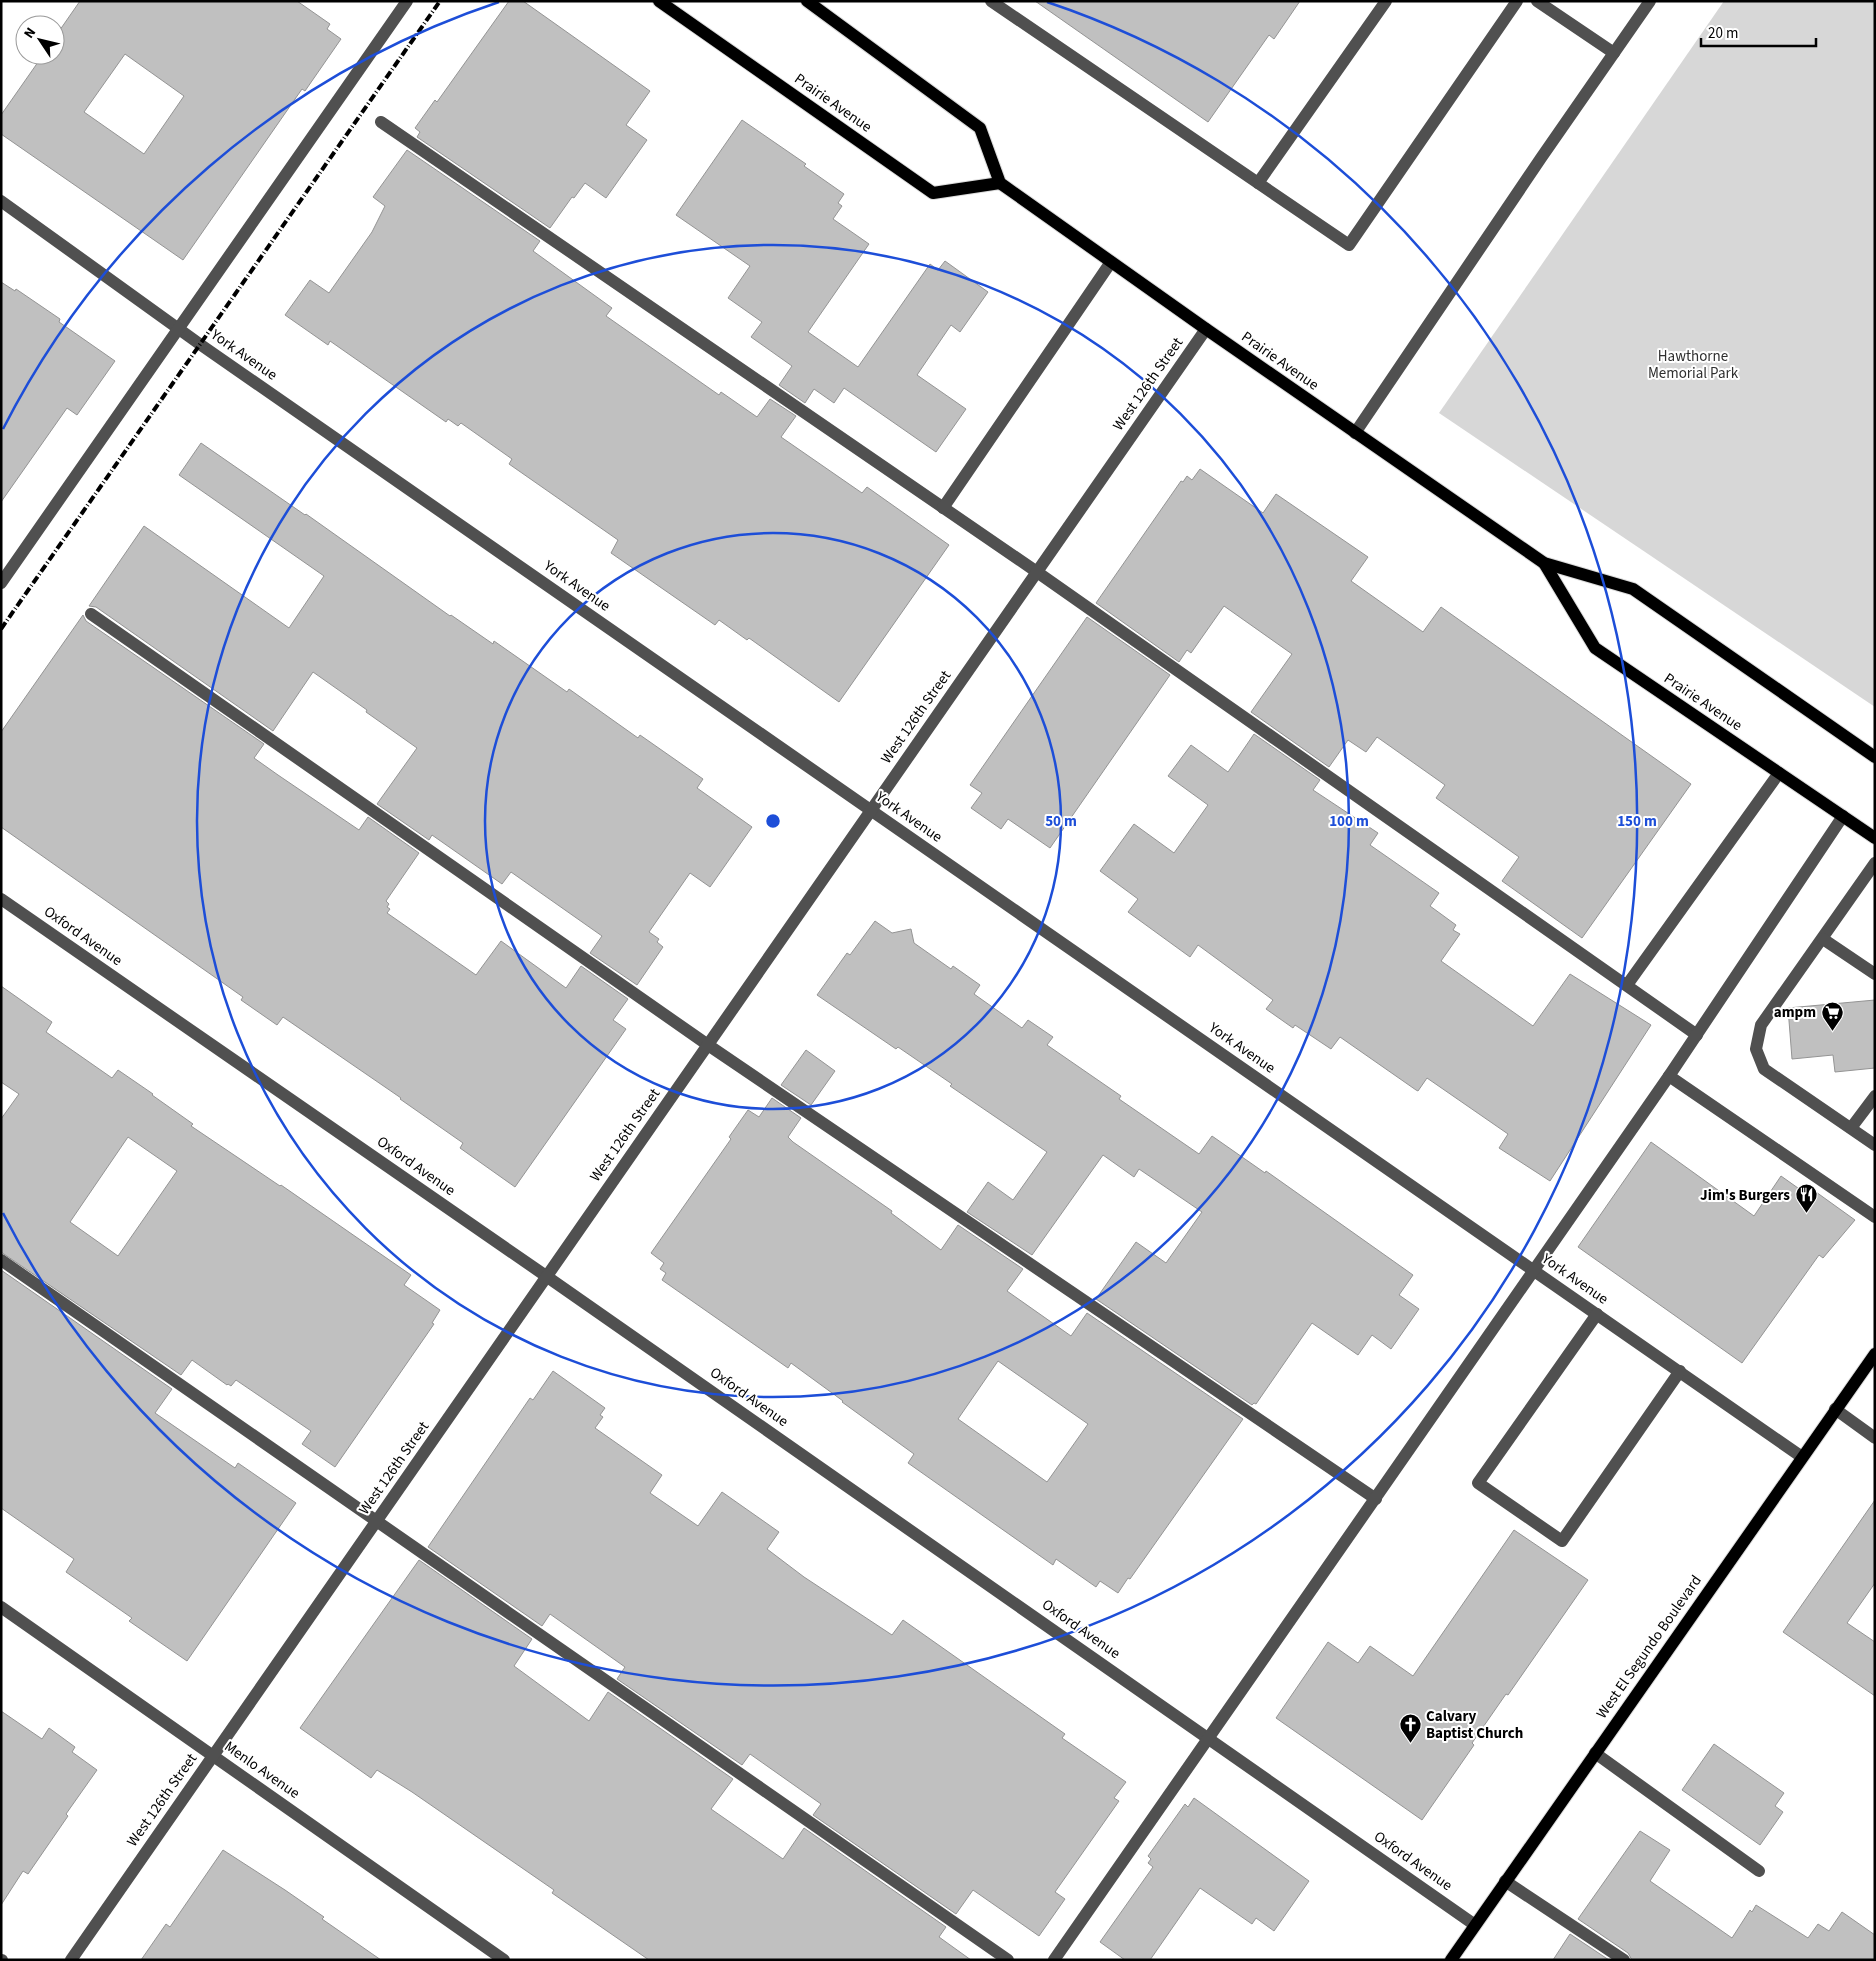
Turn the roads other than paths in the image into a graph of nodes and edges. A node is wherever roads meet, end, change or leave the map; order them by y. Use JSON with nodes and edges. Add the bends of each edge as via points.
{"nodes":[{"id":1,"x":407,"y":1,"type":"edge"},
{"id":2,"x":660,"y":1,"type":"edge"},
{"id":3,"x":806,"y":1,"type":"edge"},
{"id":4,"x":991,"y":1,"type":"edge"},
{"id":5,"x":1386,"y":1,"type":"edge"},
{"id":6,"x":1517,"y":1,"type":"edge"},
{"id":7,"x":1537,"y":1,"type":"edge"},
{"id":8,"x":1650,"y":1,"type":"edge"},
{"id":9,"x":1614,"y":53,"type":"junction"},
{"id":10,"x":381,"y":122,"type":"dead end"},
{"id":11,"x":1000,"y":183,"type":"junction"},
{"id":12,"x":1258,"y":183,"type":"junction"},
{"id":13,"x":1,"y":201,"type":"edge"},
{"id":14,"x":1111,"y":262,"type":"junction"},
{"id":15,"x":179,"y":329,"type":"junction"},
{"id":16,"x":1206,"y":329,"type":"junction"},
{"id":17,"x":1355,"y":432,"type":"junction"},
{"id":18,"x":943,"y":508,"type":"junction"},
{"id":19,"x":1544,"y":563,"type":"junction"},
{"id":20,"x":1037,"y":572,"type":"junction"},
{"id":21,"x":1,"y":583,"type":"edge"},
{"id":22,"x":91,"y":614,"type":"dead end"},
{"id":23,"x":1875,"y":757,"type":"edge"},
{"id":24,"x":1779,"y":773,"type":"junction"},
{"id":25,"x":871,"y":810,"type":"junction"},
{"id":26,"x":1843,"y":816,"type":"junction"},
{"id":27,"x":1875,"y":838,"type":"edge"},
{"id":28,"x":1875,"y":863,"type":"edge"},
{"id":29,"x":1,"y":899,"type":"edge"},
{"id":30,"x":1823,"y":939,"type":"junction"},
{"id":31,"x":1875,"y":974,"type":"edge"},
{"id":32,"x":1627,"y":985,"type":"junction"},
{"id":33,"x":1697,"y":1035,"type":"junction"},
{"id":34,"x":708,"y":1045,"type":"junction"},
{"id":35,"x":1670,"y":1076,"type":"junction"},
{"id":36,"x":1875,"y":1096,"type":"edge"},
{"id":37,"x":1851,"y":1128,"type":"junction"},
{"id":38,"x":1875,"y":1146,"type":"edge"},
{"id":39,"x":1875,"y":1217,"type":"edge"},
{"id":40,"x":1,"y":1260,"type":"edge"},
{"id":41,"x":1534,"y":1271,"type":"junction"},
{"id":42,"x":546,"y":1276,"type":"junction"},
{"id":43,"x":1597,"y":1314,"type":"junction"},
{"id":44,"x":1875,"y":1354,"type":"edge"},
{"id":45,"x":1680,"y":1371,"type":"junction"},
{"id":46,"x":1835,"y":1409,"type":"junction"},
{"id":47,"x":1875,"y":1438,"type":"edge"},
{"id":48,"x":1802,"y":1457,"type":"junction"},
{"id":49,"x":1376,"y":1499,"type":"junction"},
{"id":50,"x":377,"y":1520,"type":"junction"},
{"id":51,"x":1,"y":1607,"type":"edge"},
{"id":52,"x":1209,"y":1739,"type":"junction"},
{"id":53,"x":1595,"y":1753,"type":"junction"},
{"id":54,"x":213,"y":1756,"type":"junction"},
{"id":55,"x":1759,"y":1871,"type":"dead end"},
{"id":56,"x":1505,"y":1881,"type":"junction"},
{"id":57,"x":1475,"y":1925,"type":"junction"},
{"id":58,"x":70,"y":1960,"type":"edge"},
{"id":59,"x":504,"y":1960,"type":"edge"},
{"id":60,"x":1008,"y":1960,"type":"edge"},
{"id":61,"x":1054,"y":1960,"type":"edge"},
{"id":62,"x":1451,"y":1960,"type":"edge"},
{"id":63,"x":1624,"y":1960,"type":"edge"}],
"edges":[{"from":1,"to":15,"type":"street"},
{"from":2,"to":11,"type":"main road","name":"Prairie Avenue","via":[[933,192]]},
{"from":3,"to":11,"type":"main road","via":[[980,128]]},
{"from":4,"to":12,"type":"street"},
{"from":5,"to":12,"type":"street"},
{"from":6,"to":12,"type":"street","via":[[1348,245]]},
{"from":7,"to":9,"type":"street"},
{"from":8,"to":9,"type":"street"},
{"from":9,"to":17,"type":"street"},
{"from":10,"to":18,"type":"street"},
{"from":11,"to":14,"type":"main road","name":"Prairie Avenue"},
{"from":13,"to":15,"type":"street","name":"York Avenue"},
{"from":14,"to":16,"type":"main road","name":"Prairie Avenue"},
{"from":14,"to":18,"type":"street"},
{"from":15,"to":21,"type":"street"},
{"from":15,"to":25,"type":"street","name":"York Avenue"},
{"from":16,"to":17,"type":"main road","name":"Prairie Avenue"},
{"from":16,"to":20,"type":"street","name":"West 126th Street"},
{"from":17,"to":19,"type":"main road","name":"Prairie Avenue"},
{"from":18,"to":20,"type":"street"},
{"from":19,"to":23,"type":"main road","name":"Prairie Avenue","via":[[1633,590]]},
{"from":19,"to":24,"type":"main road","name":"Prairie Avenue","via":[[1595,648]]},
{"from":20,"to":25,"type":"street","name":"West 126th Street"},
{"from":20,"to":32,"type":"street"},
{"from":22,"to":34,"type":"street"},
{"from":24,"to":26,"type":"main road","name":"Prairie Avenue"},
{"from":24,"to":32,"type":"street"},
{"from":25,"to":34,"type":"street","name":"West 126th Street"},
{"from":25,"to":41,"type":"street","name":"York Avenue"},
{"from":26,"to":27,"type":"main road","name":"Prairie Avenue"},
{"from":26,"to":33,"type":"street"},
{"from":28,"to":30,"type":"street"},
{"from":29,"to":42,"type":"street","name":"Oxford Avenue"},
{"from":30,"to":31,"type":"street"},
{"from":30,"to":37,"type":"street","via":[[1761,1025],[1756,1049],[1764,1069]]},
{"from":32,"to":33,"type":"street"},
{"from":33,"to":35,"type":"street"},
{"from":34,"to":42,"type":"street","name":"West 126th Street"},
{"from":34,"to":49,"type":"street"},
{"from":35,"to":39,"type":"street"},
{"from":35,"to":41,"type":"street"},
{"from":36,"to":37,"type":"street"},
{"from":37,"to":38,"type":"street"},
{"from":40,"to":50,"type":"street"},
{"from":41,"to":43,"type":"street","name":"York Avenue"},
{"from":41,"to":49,"type":"street"},
{"from":42,"to":50,"type":"street","name":"West 126th Street"},
{"from":42,"to":52,"type":"street","name":"Oxford Avenue"},
{"from":43,"to":45,"type":"street","name":"York Avenue"},
{"from":43,"to":45,"type":"street","via":[[1478,1483],[1562,1541]]},
{"from":44,"to":46,"type":"main road","name":"West El Segundo Boulevard"},
{"from":45,"to":48,"type":"street","name":"York Avenue"},
{"from":46,"to":47,"type":"street"},
{"from":46,"to":48,"type":"main road","name":"West El Segundo Boulevard"},
{"from":48,"to":53,"type":"main road","name":"West El Segundo Boulevard"},
{"from":49,"to":52,"type":"street"},
{"from":50,"to":54,"type":"street","name":"West 126th Street"},
{"from":50,"to":60,"type":"street"},
{"from":51,"to":54,"type":"street","name":"Menlo Avenue"},
{"from":52,"to":57,"type":"street","name":"Oxford Avenue"},
{"from":52,"to":61,"type":"street"},
{"from":53,"to":55,"type":"street"},
{"from":53,"to":56,"type":"main road","name":"West El Segundo Boulevard"},
{"from":54,"to":58,"type":"street","name":"West 126th Street"},
{"from":54,"to":59,"type":"street","name":"Menlo Avenue"},
{"from":56,"to":57,"type":"main road","name":"West El Segundo Boulevard"},
{"from":56,"to":63,"type":"street"},
{"from":57,"to":62,"type":"main road","name":"West El Segundo Boulevard"}]}
